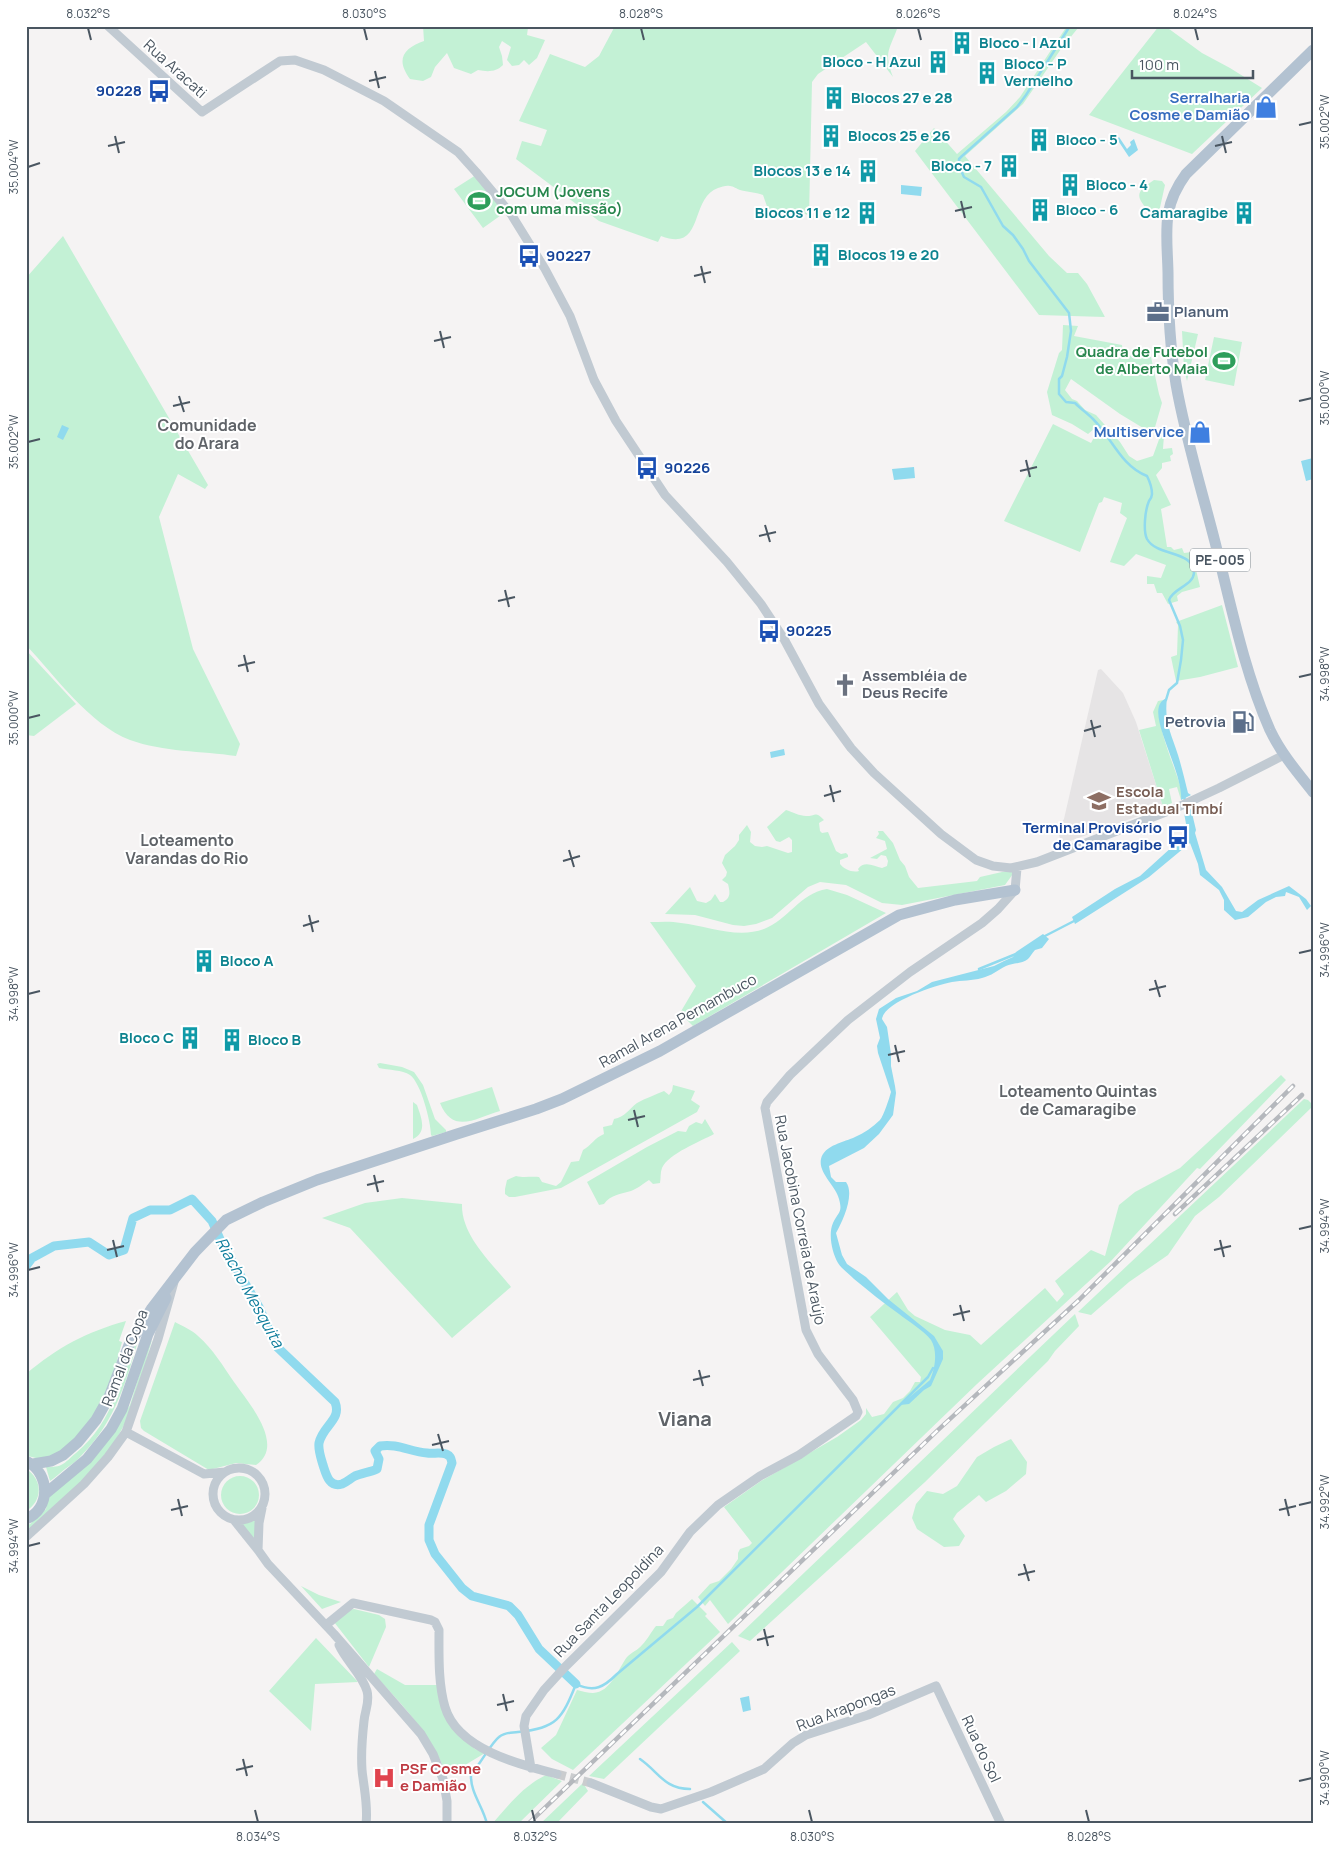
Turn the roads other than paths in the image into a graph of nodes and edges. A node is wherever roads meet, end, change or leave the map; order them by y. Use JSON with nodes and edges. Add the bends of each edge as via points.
{"nodes":[{"id":1,"x":108,"y":26,"type":"edge"},
{"id":2,"x":1313,"y":50,"type":"edge"},
{"id":3,"x":1284,"y":755,"type":"junction"},
{"id":4,"x":1313,"y":792,"type":"edge"},
{"id":5,"x":1017,"y":868,"type":"junction"},
{"id":6,"x":1015,"y":890,"type":"junction"},
{"id":7,"x":176,"y":1278,"type":"junction"},
{"id":8,"x":153,"y":1337,"type":"junction"},
{"id":9,"x":858,"y":1412,"type":"joint"},
{"id":10,"x":126,"y":1432,"type":"junction"},
{"id":11,"x":29,"y":1463,"type":"edge"},
{"id":12,"x":225,"y":1472,"type":"junction"},
{"id":13,"x":204,"y":1474,"type":"junction"},
{"id":14,"x":45,"y":1494,"type":"junction"},
{"id":15,"x":213,"y":1495,"type":"junction"},
{"id":16,"x":263,"y":1505,"type":"junction"},
{"id":17,"x":41,"y":1516,"type":"junction"},
{"id":18,"x":26,"y":1519,"type":"edge"},
{"id":19,"x":234,"y":1520,"type":"junction"},
{"id":20,"x":26,"y":1537,"type":"edge"},
{"id":21,"x":258,"y":1550,"type":"junction"},
{"id":22,"x":326,"y":1625,"type":"junction"},
{"id":23,"x":334,"y":1634,"type":"junction"},
{"id":24,"x":936,"y":1686,"type":"joint"},
{"id":25,"x":382,"y":1690,"type":"junction"},
{"id":26,"x":368,"y":1701,"type":"junction"},
{"id":27,"x":531,"y":1768,"type":"junction"},
{"id":28,"x":557,"y":1774,"type":"tunnel mouth"},
{"id":29,"x":591,"y":1783,"type":"tunnel mouth"},
{"id":30,"x":366,"y":1824,"type":"edge"},
{"id":31,"x":447,"y":1824,"type":"edge"},
{"id":32,"x":1002,"y":1824,"type":"edge"}],
"edges":[{"from":1,"to":5,"type":"street","name":"Rua Aracati","via":[[202,112],[280,61],[295,60],[324,70],[384,101],[458,152],[511,214],[545,269],[570,316],[594,380],[616,421],[665,495],[761,604],[819,704],[851,748],[941,834],[976,860],[993,866]]},
{"from":2,"to":3,"type":"main road","number":"PE-005","via":[[1186,174],[1175,189],[1167,220],[1169,325],[1177,389],[1248,668],[1263,712]]},
{"from":3,"to":4,"type":"main road","number":"PE-005"},
{"from":3,"to":5,"type":"street","via":[[1176,808]]},
{"from":5,"to":6,"type":"street"},
{"from":6,"to":7,"type":"main road","name":"Ramal Arena Pernambuco","via":[[954,900],[899,915],[660,1051],[562,1099],[317,1180],[245,1209],[226,1220],[209,1236]]},
{"from":6,"to":9,"type":"street","name":"Rua Jacobina Correia de Araújo","via":[[982,922],[848,1020],[790,1075],[764,1108],[806,1330],[818,1354],[853,1400]]},
{"from":7,"to":8,"type":"main road","name":"Ramal da Copa"},
{"from":7,"to":11,"type":"main road","name":"Ramal da Copa","via":[[129,1345],[109,1397],[96,1420],[63,1455],[51,1461]]},
{"from":8,"to":10,"type":"street"},
{"from":8,"to":14,"type":"main road","name":"Ramal da Copa","via":[[111,1429],[87,1460]]},
{"from":9,"to":27,"type":"street","name":"Rua Santa Leopoldina","via":[[832,1434],[718,1505],[690,1532],[661,1572],[565,1667],[531,1708],[524,1726]]},
{"from":10,"to":13,"type":"street"},
{"from":10,"to":17,"type":"street","via":[[84,1484]]},
{"from":11,"to":14,"type":"main road","via":[[43,1478]]},
{"from":12,"to":13,"type":"street"},
{"from":12,"to":15,"type":"street","via":[[218,1478]]},
{"from":12,"to":16,"type":"street","via":[[241,1468],[256,1474],[264,1488]]},
{"from":13,"to":15,"type":"street"},
{"from":14,"to":17,"type":"main road"},
{"from":15,"to":19,"type":"street","via":[[219,1511]]},
{"from":16,"to":19,"type":"street","via":[[251,1518]]},
{"from":16,"to":21,"type":"street"},
{"from":17,"to":18,"type":"main road"},
{"from":17,"to":20,"type":"street"},
{"from":19,"to":21,"type":"street"},
{"from":21,"to":22,"type":"street"},
{"from":22,"to":23,"type":"street"},
{"from":22,"to":27,"type":"street","via":[[353,1603],[435,1622],[439,1630],[442,1692],[453,1723],[480,1747]]},
{"from":23,"to":25,"type":"street"},
{"from":23,"to":26,"type":"street","via":[[363,1682]]},
{"from":24,"to":29,"type":"street","name":"Rua Arapongas","via":[[868,1715],[806,1735],[792,1743],[764,1770],[661,1809]]},
{"from":24,"to":32,"type":"street","name":"Rua do Sol"},
{"from":25,"to":26,"type":"street"},
{"from":25,"to":31,"type":"street","via":[[421,1734],[433,1754],[446,1794]]},
{"from":26,"to":30,"type":"street","via":[[362,1736]]},
{"from":27,"to":28,"type":"street"}]}
